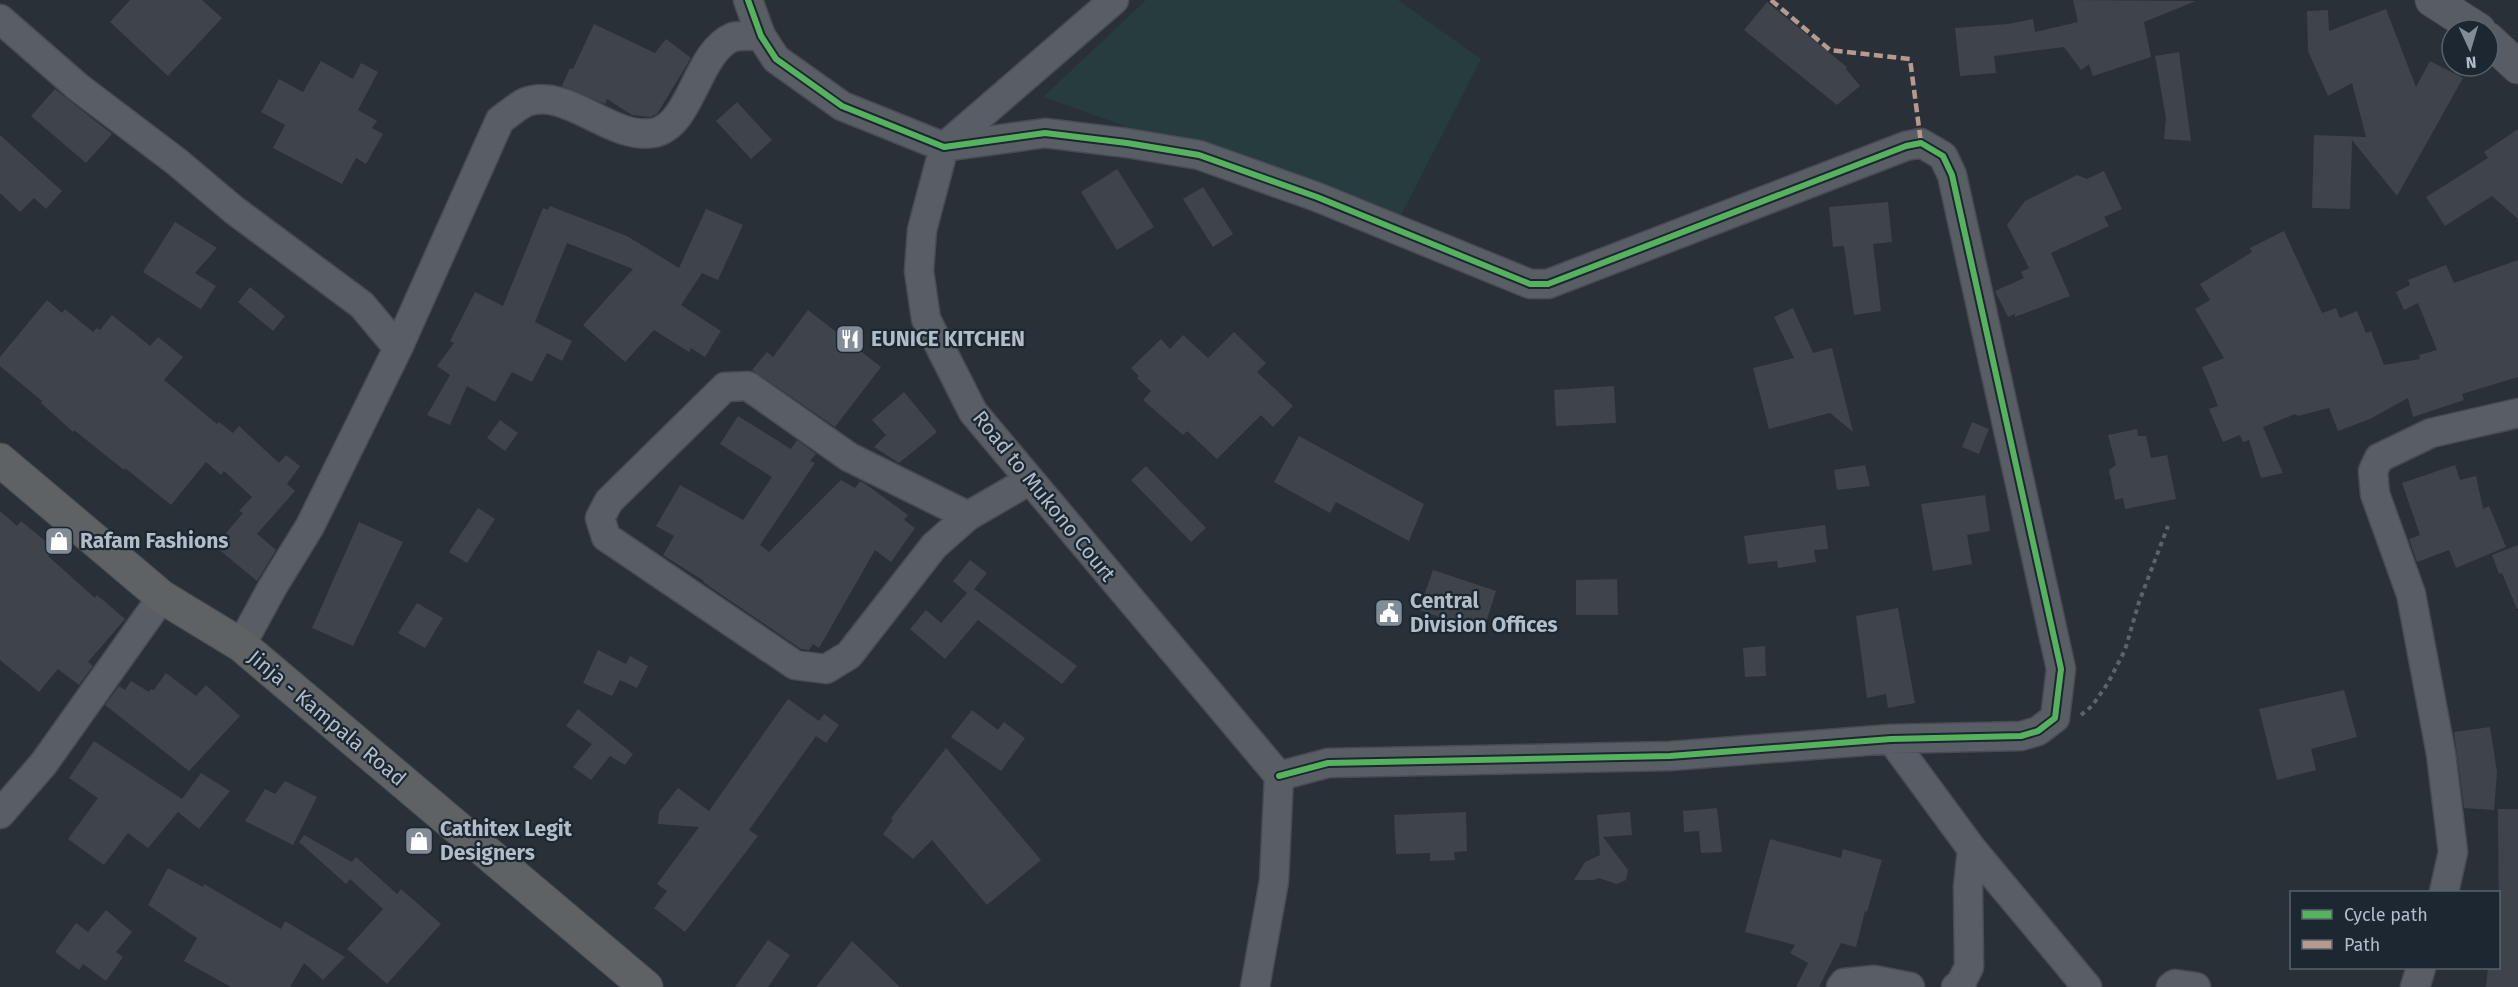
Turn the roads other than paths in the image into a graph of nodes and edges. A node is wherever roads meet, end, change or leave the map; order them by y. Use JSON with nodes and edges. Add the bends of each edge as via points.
{"nodes":[{"id":1,"x":748,"y":0,"type":"edge"},
{"id":2,"x":1114,"y":0,"type":"edge"},
{"id":3,"x":2432,"y":0,"type":"edge"},
{"id":4,"x":2460,"y":18,"type":"edge"},
{"id":5,"x":0,"y":19,"type":"edge"},
{"id":6,"x":761,"y":36,"type":"junction"},
{"id":7,"x":2500,"y":50,"type":"edge"},
{"id":8,"x":2518,"y":67,"type":"edge"},
{"id":9,"x":944,"y":147,"type":"junction"},
{"id":10,"x":398,"y":348,"type":"junction"},
{"id":11,"x":2518,"y":413,"type":"edge"},
{"id":12,"x":0,"y":460,"type":"edge"},
{"id":13,"x":1030,"y":480,"type":"junction"},
{"id":14,"x":968,"y":516,"type":"junction"},
{"id":15,"x":162,"y":597,"type":"junction"},
{"id":16,"x":241,"y":645,"type":"junction"},
{"id":17,"x":1891,"y":740,"type":"junction"},
{"id":18,"x":1279,"y":776,"type":"junction"},
{"id":19,"x":0,"y":814,"type":"edge"},
{"id":20,"x":1972,"y":849,"type":"junction"},
{"id":21,"x":2444,"y":891,"type":"edge"},
{"id":22,"x":2421,"y":969,"type":"edge"},
{"id":23,"x":645,"y":987,"type":"edge"},
{"id":24,"x":1255,"y":987,"type":"edge"},
{"id":25,"x":1841,"y":987,"type":"edge"},
{"id":26,"x":1910,"y":987,"type":"edge"},
{"id":27,"x":1956,"y":987,"type":"edge"},
{"id":28,"x":2087,"y":987,"type":"edge"},
{"id":29,"x":2171,"y":987,"type":"edge"},
{"id":30,"x":2196,"y":987,"type":"edge"},
{"id":31,"x":2415,"y":987,"type":"edge"}],
"edges":[{"from":1,"to":6,"type":"street"},
{"from":2,"to":9,"type":"street"},
{"from":3,"to":4,"type":"street"},
{"from":5,"to":10,"type":"street","via":[[78,87],[362,305]]},
{"from":6,"to":9,"type":"street","via":[[776,59],[842,106]]},
{"from":6,"to":10,"type":"street","via":[[734,37],[716,49],[672,124],[653,133],[628,131],[549,99],[526,102],[500,120]]},
{"from":7,"to":8,"type":"street"},
{"from":9,"to":13,"type":"street","name":"Road to Mukono Court","via":[[922,230],[919,271],[926,319],[973,412]]},
{"from":9,"to":17,"type":"street","via":[[1045,133],[1198,155],[1317,197],[1530,284],[1548,284],[1906,146],[1921,143],[1930,147],[1943,156],[1952,175],[2061,669],[2055,718],[2038,731],[2021,736]]},
{"from":10,"to":16,"type":"street","via":[[310,526]]},
{"from":11,"to":21,"type":"street","via":[[2431,433],[2379,458],[2373,471],[2375,494],[2411,594],[2441,754],[2453,852]]},
{"from":12,"to":15,"type":"highway","name":"Jinja - Kampala Road"},
{"from":13,"to":14,"type":"street"},
{"from":13,"to":18,"type":"street","name":"Road to Mukono Court"},
{"from":14,"to":14,"type":"street","via":[[934,546],[849,655],[826,669],[795,665],[606,537],[600,518],[609,501],[725,387],[748,386],[849,457]]},
{"from":15,"to":16,"type":"highway","name":"Jinja - Kampala Road"},
{"from":15,"to":19,"type":"street","via":[[44,763]]},
{"from":16,"to":23,"type":"highway","name":"Jinja - Kampala Road"},
{"from":17,"to":18,"type":"street","via":[[1670,756],[1328,763]]},
{"from":17,"to":20,"type":"street"},
{"from":18,"to":24,"type":"street","via":[[1274,881]]},
{"from":20,"to":27,"type":"street","via":[[1968,887],[1969,967]]},
{"from":20,"to":28,"type":"street"},
{"from":22,"to":31,"type":"street"},
{"from":25,"to":26,"type":"street","via":[[1844,983],[1874,980]]},
{"from":29,"to":30,"type":"street"}]}
